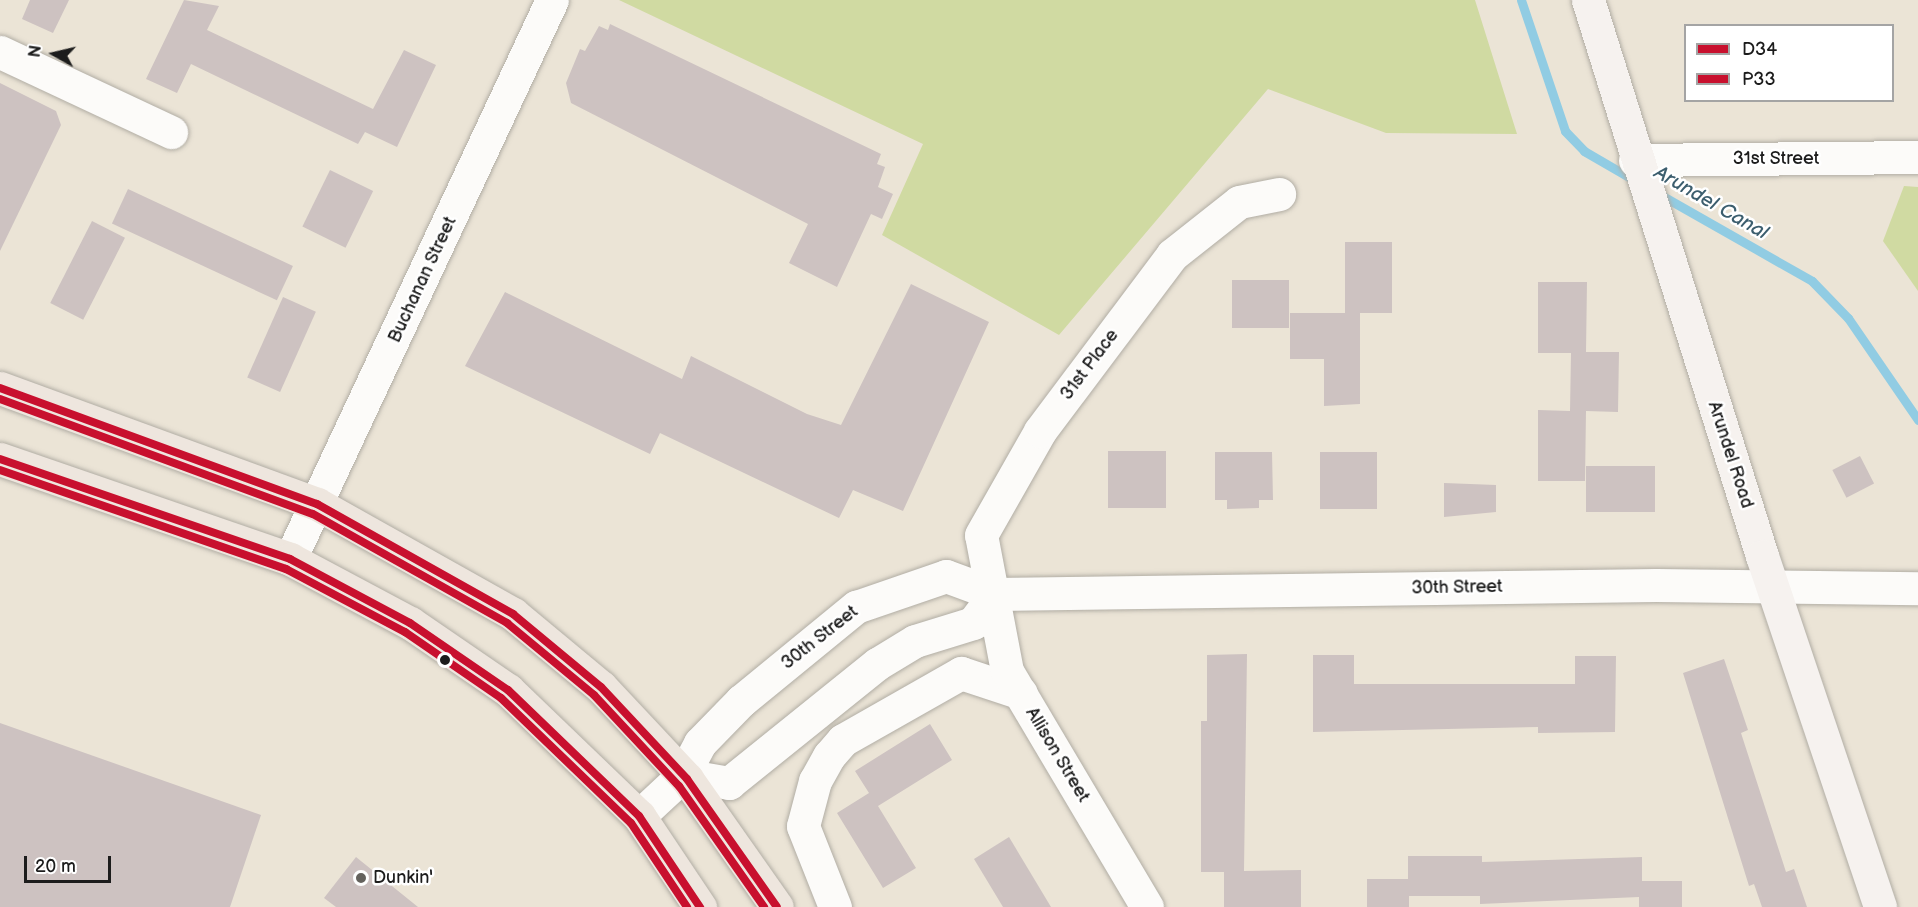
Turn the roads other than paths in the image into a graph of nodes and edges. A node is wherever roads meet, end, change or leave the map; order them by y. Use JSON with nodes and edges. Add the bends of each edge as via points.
{"nodes":[{"id":1,"x":552,"y":0,"type":"edge"},
{"id":2,"x":1587,"y":0,"type":"edge"},
{"id":3,"x":0,"y":52,"type":"edge"},
{"id":4,"x":171,"y":132,"type":"dead end"},
{"id":5,"x":1918,"y":158,"type":"edge"},
{"id":6,"x":1635,"y":160,"type":"junction"},
{"id":7,"x":1279,"y":194,"type":"dead end"},
{"id":8,"x":0,"y":388,"type":"edge"},
{"id":9,"x":0,"y":459,"type":"edge"},
{"id":10,"x":317,"y":504,"type":"junction"},
{"id":11,"x":290,"y":559,"type":"junction"},
{"id":12,"x":1772,"y":586,"type":"junction"},
{"id":13,"x":1918,"y":588,"type":"edge"},
{"id":14,"x":995,"y":594,"type":"junction"},
{"id":15,"x":1021,"y":693,"type":"junction"},
{"id":16,"x":683,"y":775,"type":"junction"},
{"id":17,"x":639,"y":816,"type":"junction"},
{"id":18,"x":700,"y":907,"type":"edge"},
{"id":19,"x":777,"y":907,"type":"edge"},
{"id":20,"x":835,"y":907,"type":"edge"},
{"id":21,"x":1147,"y":907,"type":"edge"},
{"id":22,"x":1880,"y":907,"type":"edge"}],
"edges":[{"from":1,"to":10,"type":"street","name":"Buchanan Street"},
{"from":2,"to":6,"type":"street","name":"Arundel Road"},
{"from":3,"to":4,"type":"street"},
{"from":5,"to":6,"type":"street","name":"31st Street"},
{"from":6,"to":12,"type":"street","name":"Arundel Road"},
{"from":7,"to":14,"type":"street","name":"31st Place","via":[[1239,202],[1172,255],[1040,431],[981,535]]},
{"from":8,"to":10,"type":"main road"},
{"from":9,"to":11,"type":"main road"},
{"from":10,"to":11,"type":"street","name":"Buchanan Street"},
{"from":10,"to":16,"type":"main road","via":[[513,614],[601,687]]},
{"from":11,"to":17,"type":"main road","via":[[410,623],[508,690]]},
{"from":12,"to":13,"type":"street","name":"30th Street"},
{"from":12,"to":14,"type":"street","name":"30th Street"},
{"from":12,"to":22,"type":"street","name":"Arundel Road"},
{"from":14,"to":15,"type":"street","name":"Allison Street","via":[[1007,671]]},
{"from":14,"to":16,"type":"street","via":[[973,623],[915,641],[877,664],[729,783]]},
{"from":14,"to":16,"type":"street","name":"30th Street","via":[[946,576],[855,607],[741,700],[700,743]]},
{"from":15,"to":20,"type":"street","via":[[961,673],[843,740],[829,756],[815,781],[803,826]]},
{"from":15,"to":21,"type":"street","name":"Allison Street"},
{"from":16,"to":17,"type":"street","name":"30th Street"},
{"from":16,"to":19,"type":"main road"},
{"from":17,"to":18,"type":"main road"}]}
